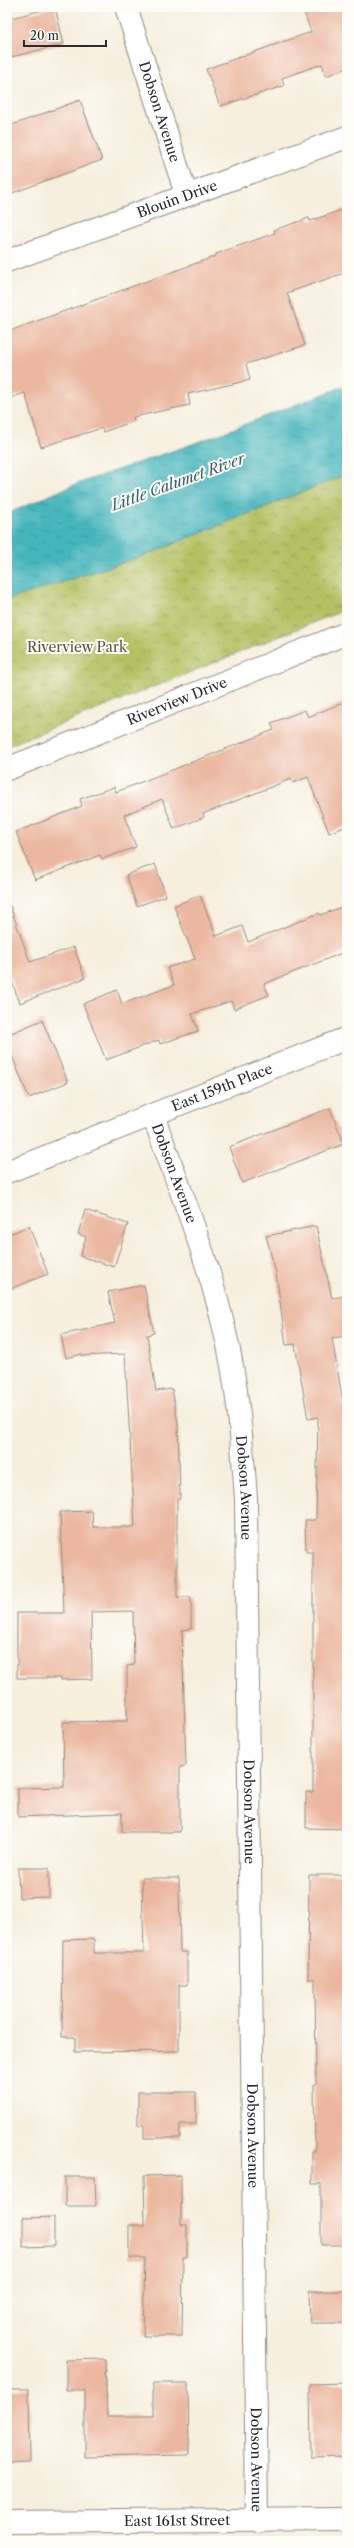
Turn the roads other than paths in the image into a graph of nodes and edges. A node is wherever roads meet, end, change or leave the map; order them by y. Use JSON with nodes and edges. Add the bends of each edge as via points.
{"nodes":[{"id":1,"x":126,"y":7,"type":"edge"},
{"id":2,"x":347,"y":137,"type":"edge"},
{"id":3,"x":186,"y":194,"type":"junction"},
{"id":4,"x":7,"y":261,"type":"edge"},
{"id":5,"x":347,"y":632,"type":"edge"},
{"id":6,"x":7,"y":770,"type":"edge"},
{"id":7,"x":347,"y":1038,"type":"edge"},
{"id":8,"x":153,"y":1115,"type":"junction"},
{"id":9,"x":7,"y":1172,"type":"edge"},
{"id":10,"x":347,"y":2519,"type":"edge"},
{"id":11,"x":257,"y":2521,"type":"junction"},
{"id":12,"x":7,"y":2522,"type":"edge"}],
"edges":[{"from":1,"to":3,"type":"street","name":"Dobson Avenue"},
{"from":2,"to":3,"type":"street","name":"Blouin Drive"},
{"from":3,"to":4,"type":"street","name":"Blouin Drive"},
{"from":5,"to":6,"type":"street","name":"Riverview Drive"},
{"from":7,"to":8,"type":"street","name":"East 159th Place"},
{"from":8,"to":9,"type":"street","name":"East 159th Place"},
{"from":8,"to":11,"type":"street","name":"Dobson Avenue","via":[[208,1270],[234,1378],[242,1436],[246,1499]]},
{"from":10,"to":11,"type":"street","name":"East 161st Street"},
{"from":11,"to":12,"type":"street","name":"East 161st Street"}]}
